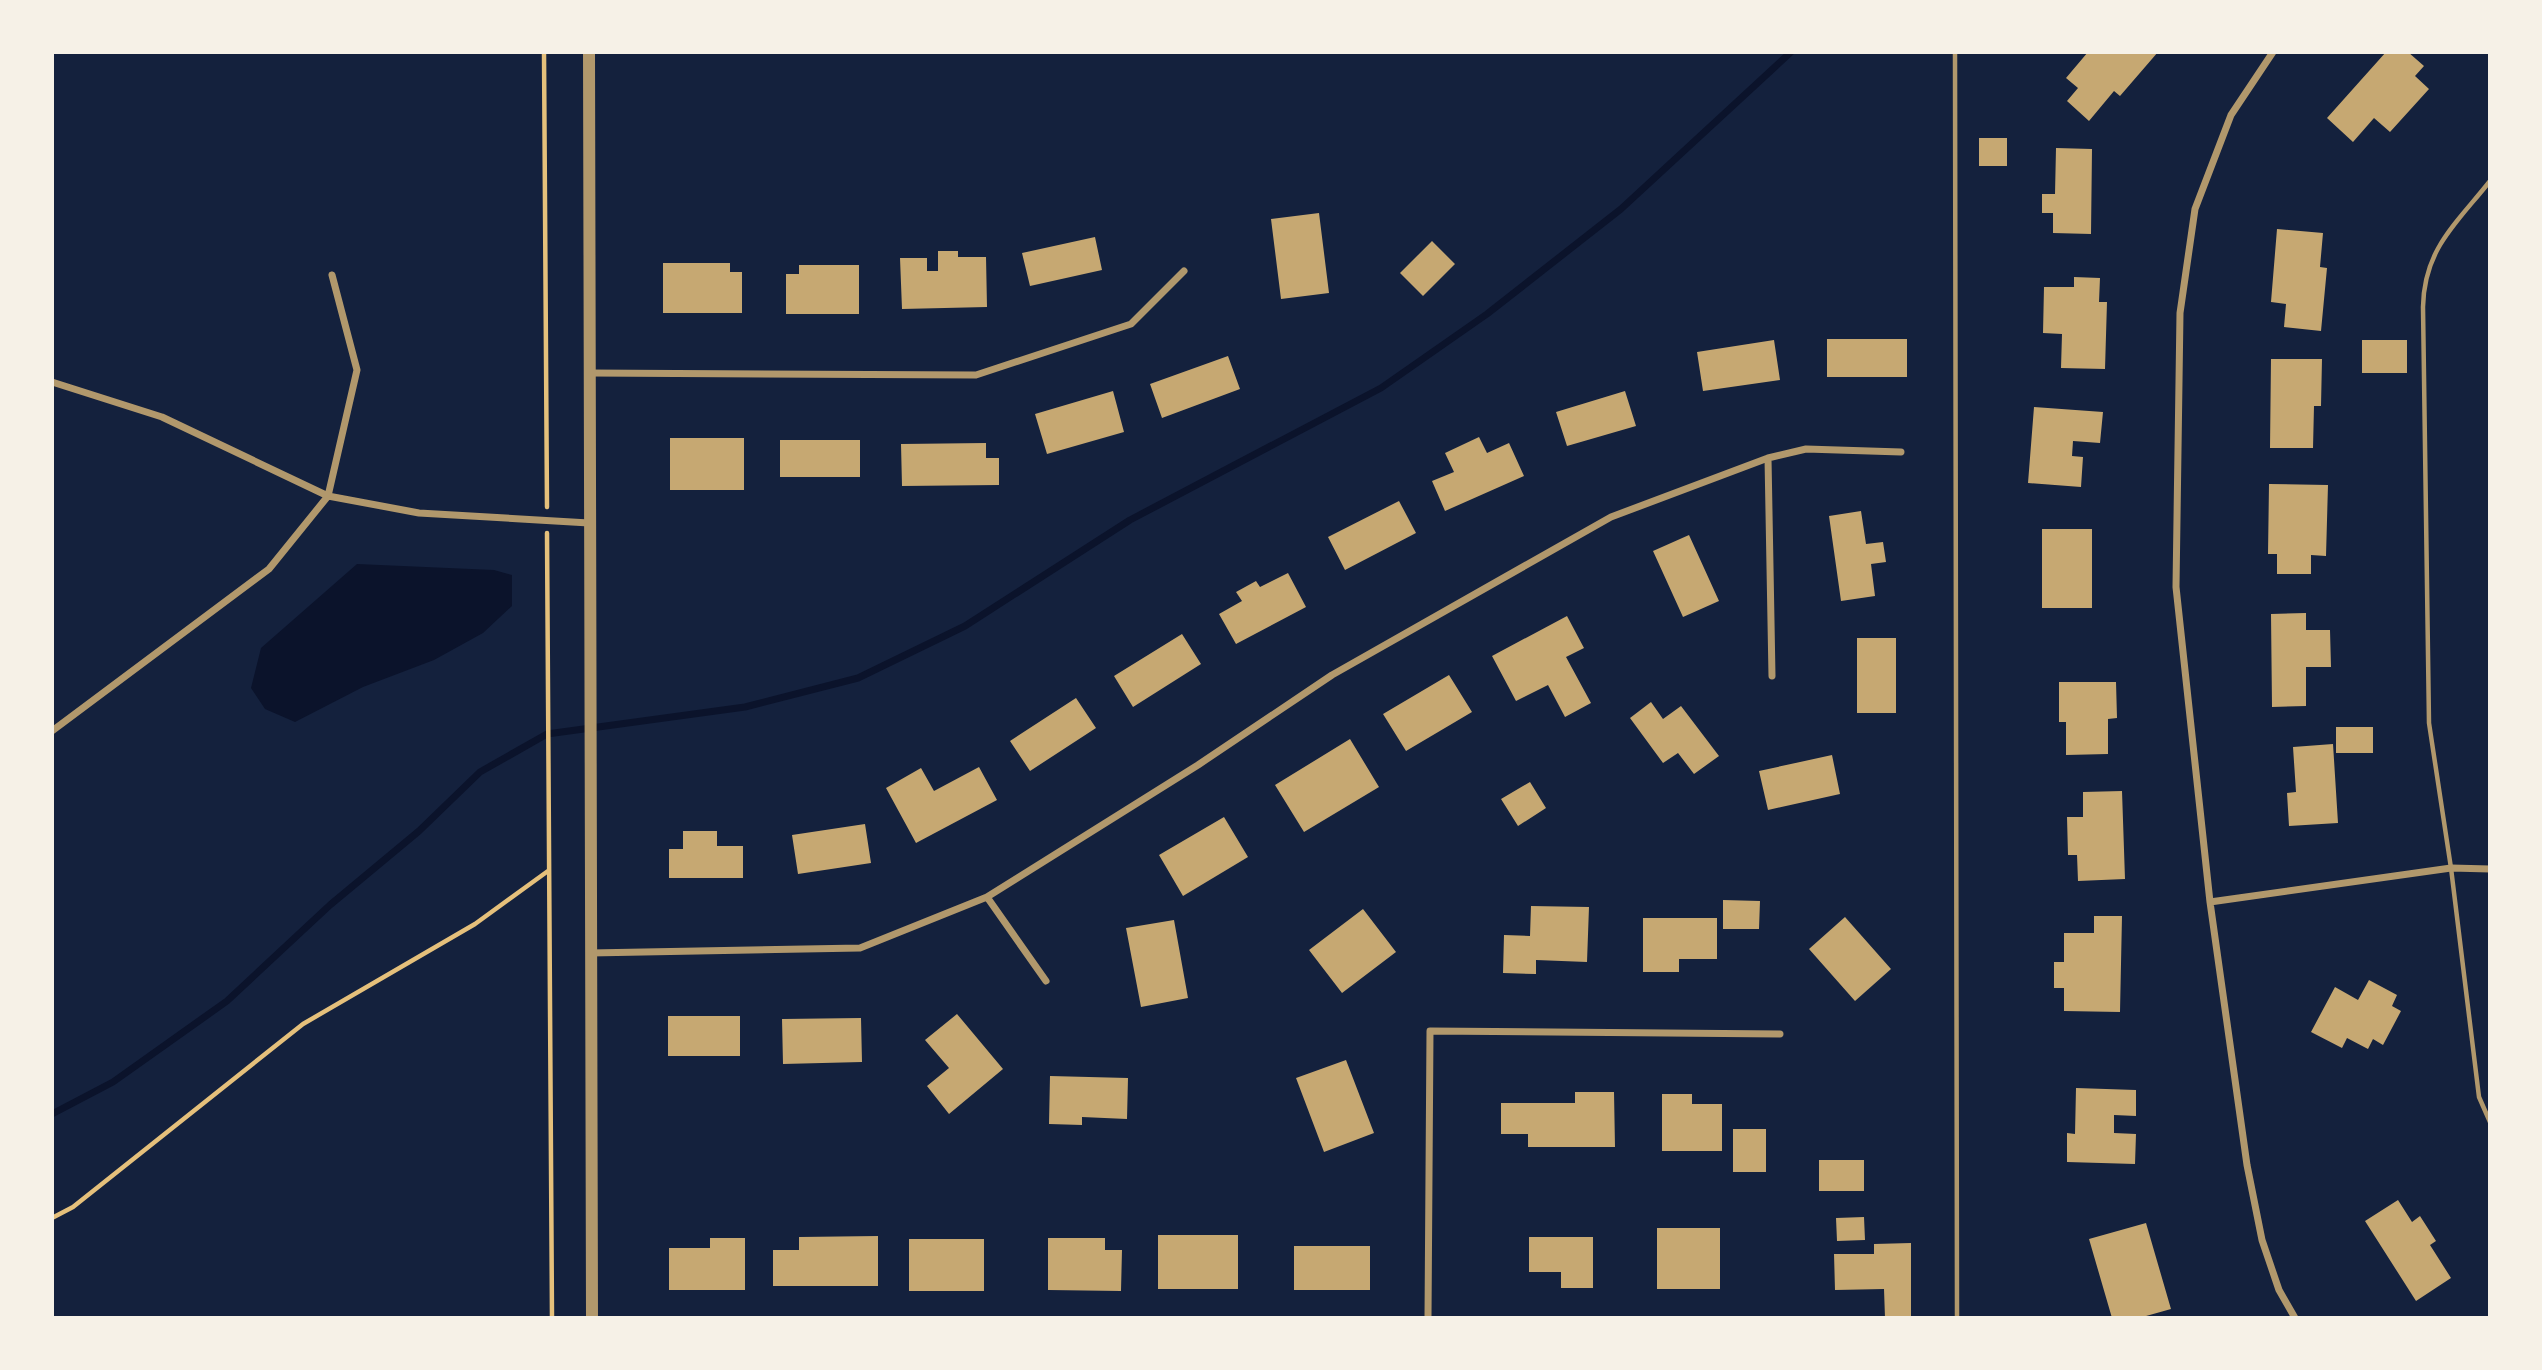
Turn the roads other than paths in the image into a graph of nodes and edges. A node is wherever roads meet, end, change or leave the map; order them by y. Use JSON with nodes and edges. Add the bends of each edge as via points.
{"nodes":[{"id":1,"x":589,"y":52,"type":"edge"},
{"id":2,"x":1955,"y":52,"type":"edge"},
{"id":3,"x":2273,"y":52,"type":"edge"},
{"id":4,"x":2490,"y":181,"type":"edge"},
{"id":5,"x":1184,"y":271,"type":"dead end"},
{"id":6,"x":332,"y":275,"type":"dead end"},
{"id":7,"x":588,"y":373,"type":"junction"},
{"id":8,"x":52,"y":382,"type":"edge"},
{"id":9,"x":1901,"y":452,"type":"dead end"},
{"id":10,"x":1768,"y":458,"type":"junction"},
{"id":11,"x":328,"y":496,"type":"junction"},
{"id":12,"x":589,"y":523,"type":"junction"},
{"id":13,"x":1772,"y":676,"type":"dead end"},
{"id":14,"x":52,"y":731,"type":"edge"},
{"id":15,"x":2451,"y":868,"type":"junction"},
{"id":16,"x":2490,"y":869,"type":"edge"},
{"id":17,"x":987,"y":897,"type":"junction"},
{"id":18,"x":2210,"y":902,"type":"junction"},
{"id":19,"x":589,"y":953,"type":"junction"},
{"id":20,"x":1046,"y":981,"type":"dead end"},
{"id":21,"x":1780,"y":1034,"type":"dead end"},
{"id":22,"x":2490,"y":1122,"type":"edge"},
{"id":23,"x":592,"y":1318,"type":"edge"},
{"id":24,"x":1428,"y":1318,"type":"edge"},
{"id":25,"x":1957,"y":1318,"type":"edge"},
{"id":26,"x":2295,"y":1318,"type":"edge"}],
"edges":[{"from":1,"to":7,"type":"street"},
{"from":2,"to":25,"type":"lane"},
{"from":3,"to":18,"type":"street","via":[[2231,115],[2195,209],[2180,313],[2176,587]]},
{"from":4,"to":15,"type":"lane","via":[[2431,256],[2423,283],[2429,723]]},
{"from":5,"to":7,"type":"street","via":[[1131,324],[976,375]]},
{"from":6,"to":11,"type":"street","via":[[357,370]]},
{"from":7,"to":12,"type":"street"},
{"from":8,"to":11,"type":"street","via":[[162,417]]},
{"from":9,"to":10,"type":"street","via":[[1806,449]]},
{"from":10,"to":13,"type":"street"},
{"from":10,"to":17,"type":"street","via":[[1611,517],[1332,675]]},
{"from":11,"to":12,"type":"street","via":[[419,513]]},
{"from":11,"to":14,"type":"street","via":[[269,569]]},
{"from":12,"to":19,"type":"street"},
{"from":15,"to":16,"type":"street"},
{"from":15,"to":18,"type":"street"},
{"from":15,"to":22,"type":"lane","via":[[2479,1097]]},
{"from":17,"to":19,"type":"street","via":[[860,948]]},
{"from":17,"to":20,"type":"street"},
{"from":18,"to":26,"type":"street","via":[[2262,1240],[2279,1290]]},
{"from":19,"to":23,"type":"street"},
{"from":21,"to":24,"type":"street","via":[[1430,1031]]}]}
